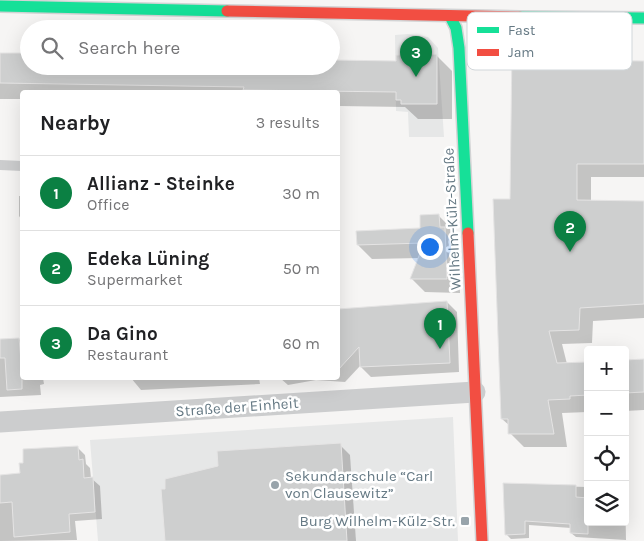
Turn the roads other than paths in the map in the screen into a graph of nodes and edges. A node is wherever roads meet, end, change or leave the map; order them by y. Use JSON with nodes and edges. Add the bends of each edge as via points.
{"nodes":[{"id":1,"x":81,"y":3,"type":"edge"},
{"id":2,"x":0,"y":6,"type":"edge"},
{"id":3,"x":450,"y":16,"type":"junction"},
{"id":4,"x":467,"y":16,"type":"edge"},
{"id":5,"x":0,"y":165,"type":"edge"},
{"id":6,"x":20,"y":166,"type":"edge"},
{"id":7,"x":475,"y":392,"type":"junction"},
{"id":8,"x":0,"y":422,"type":"edge"},
{"id":9,"x":482,"y":541,"type":"edge"}],
"edges":[{"from":1,"to":2,"type":"street"},
{"from":1,"to":3,"type":"street","via":[[130,10]]},
{"from":3,"to":4,"type":"street"},
{"from":3,"to":7,"type":"street","name":"Wilhelm-Külz-Straße","via":[[456,28],[459,48]]},
{"from":5,"to":6,"type":"lane"},
{"from":7,"to":8,"type":"street","name":"Straße der Einheit"},
{"from":7,"to":9,"type":"street","name":"Wilhelm-Külz-Straße"}]}
